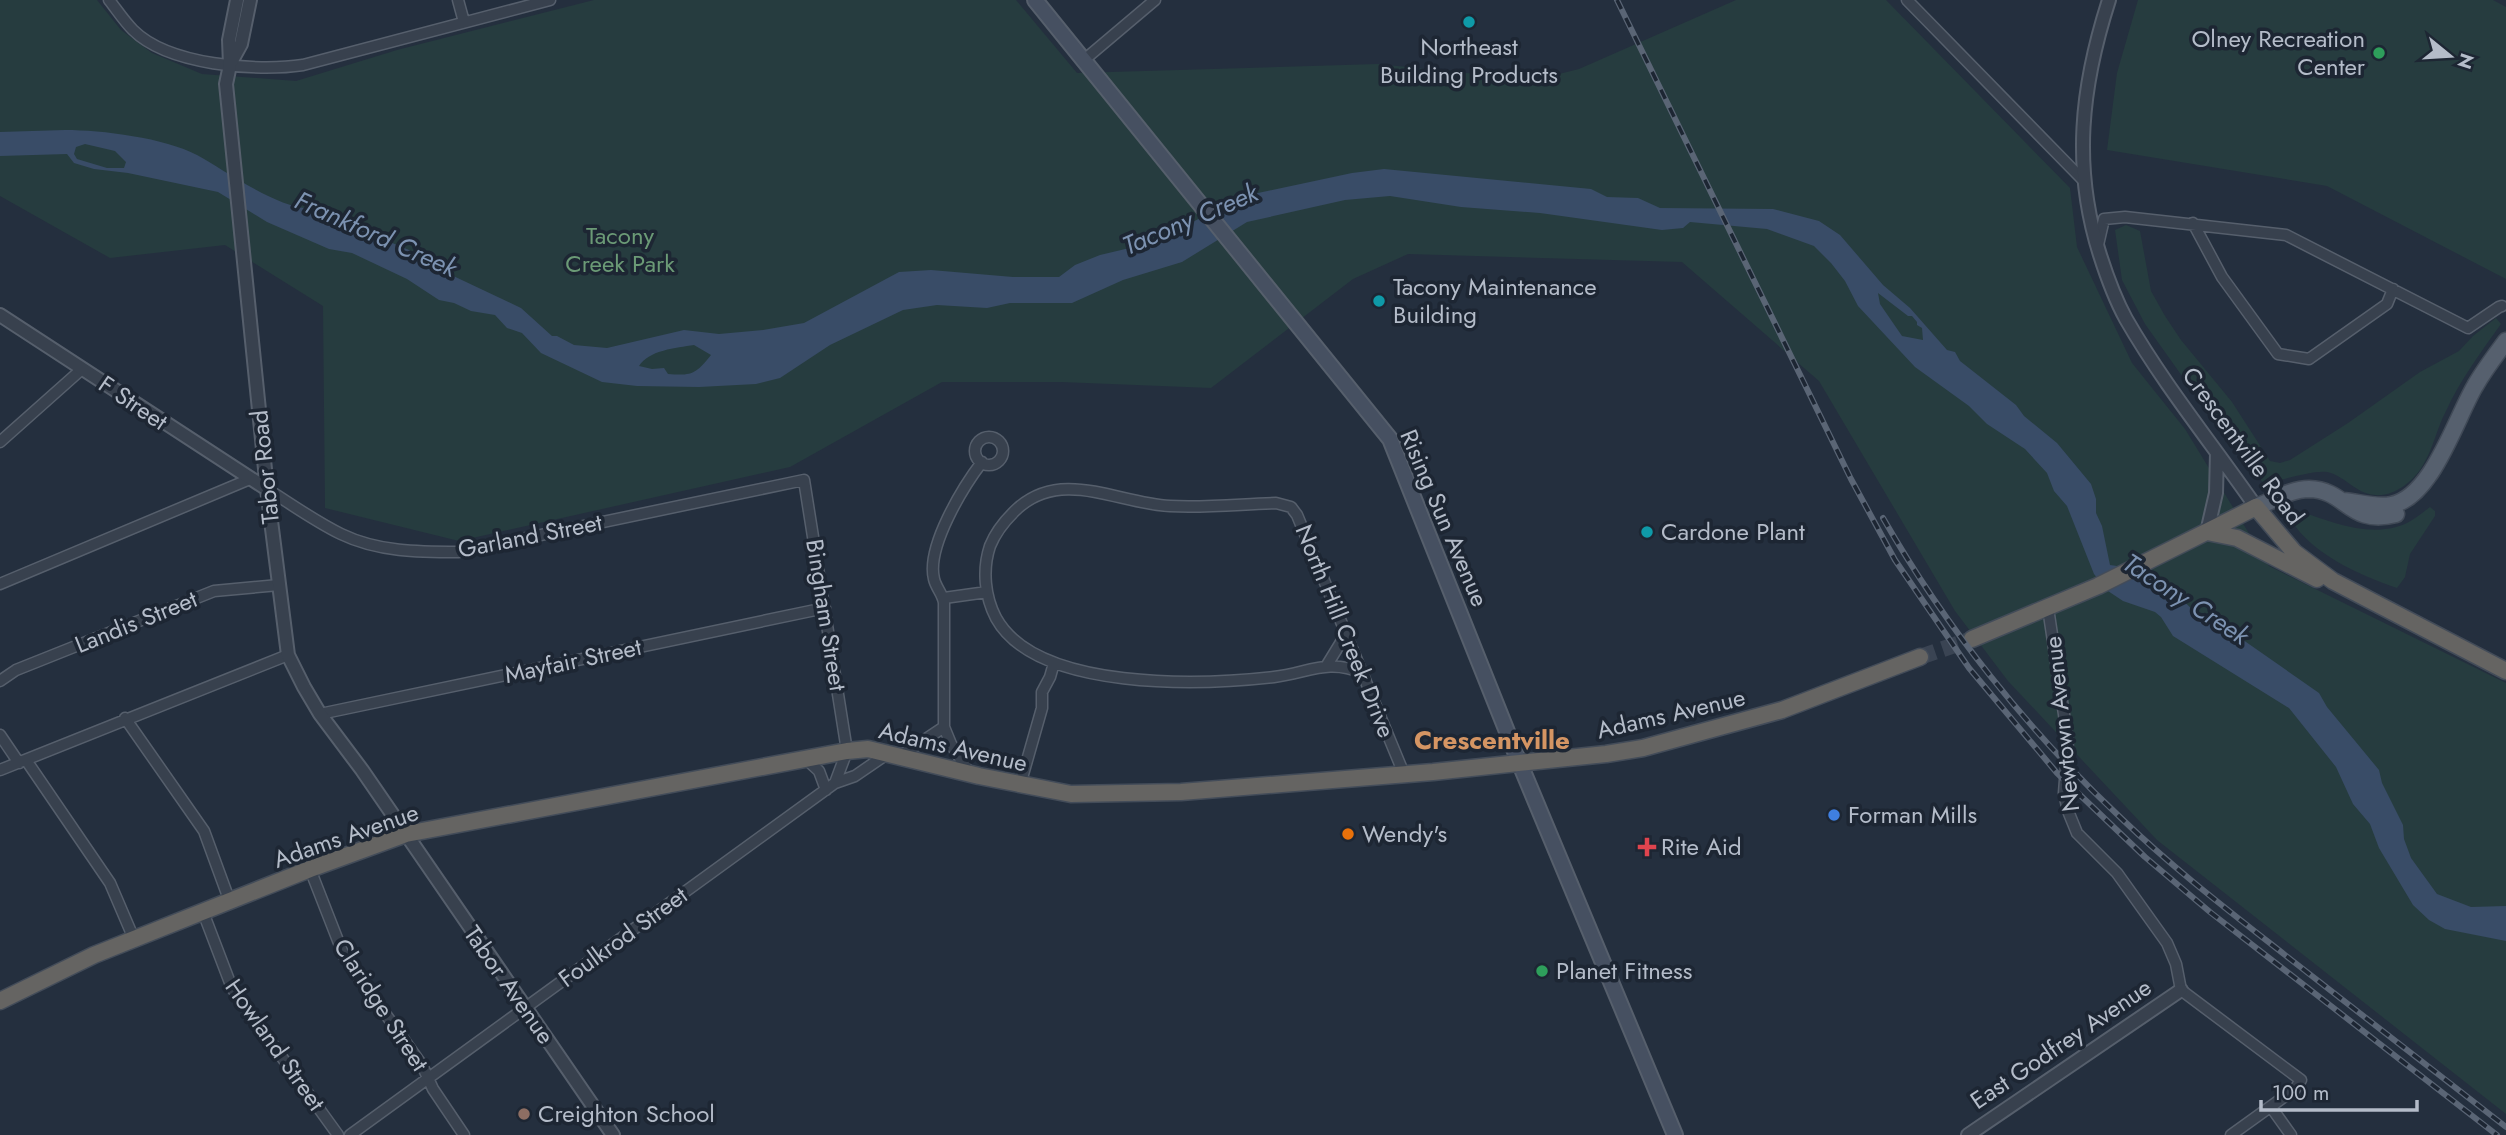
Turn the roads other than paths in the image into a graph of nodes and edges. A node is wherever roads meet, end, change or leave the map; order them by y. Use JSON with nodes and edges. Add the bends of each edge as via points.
{"nodes":[{"id":1,"x":109,"y":0,"type":"edge"},
{"id":2,"x":237,"y":0,"type":"edge"},
{"id":3,"x":250,"y":0,"type":"edge"},
{"id":4,"x":458,"y":0,"type":"edge"},
{"id":5,"x":550,"y":0,"type":"edge"},
{"id":6,"x":1035,"y":0,"type":"edge"},
{"id":7,"x":1155,"y":0,"type":"edge"},
{"id":8,"x":1907,"y":0,"type":"edge"},
{"id":9,"x":2109,"y":0,"type":"edge"},
{"id":10,"x":464,"y":22,"type":"junction"},
{"id":11,"x":1084,"y":60,"type":"junction"},
{"id":12,"x":229,"y":65,"type":"junction"},
{"id":13,"x":2083,"y":180,"type":"junction"},
{"id":14,"x":2193,"y":223,"type":"junction"},
{"id":15,"x":2098,"y":246,"type":"junction"},
{"id":16,"x":2393,"y":289,"type":"junction"},
{"id":17,"x":2502,"y":306,"type":"dead end"},
{"id":18,"x":0,"y":315,"type":"edge"},
{"id":19,"x":2506,"y":341,"type":"edge"},
{"id":20,"x":82,"y":369,"type":"junction"},
{"id":21,"x":0,"y":442,"type":"edge"},
{"id":22,"x":2217,"y":452,"type":"junction"},
{"id":23,"x":982,"y":462,"type":"dead end"},
{"id":24,"x":250,"y":479,"type":"junction"},
{"id":25,"x":804,"y":480,"type":"joint"},
{"id":26,"x":267,"y":489,"type":"junction"},
{"id":27,"x":2256,"y":507,"type":"junction"},
{"id":28,"x":2207,"y":532,"type":"junction"},
{"id":29,"x":0,"y":584,"type":"edge"},
{"id":30,"x":279,"y":584,"type":"junction"},
{"id":31,"x":987,"y":592,"type":"junction"},
{"id":32,"x":944,"y":598,"type":"junction"},
{"id":33,"x":825,"y":608,"type":"junction"},
{"id":34,"x":2048,"y":608,"type":"junction"},
{"id":35,"x":2400,"y":617,"type":"junction"},
{"id":36,"x":1346,"y":634,"type":"junction"},
{"id":37,"x":1972,"y":639,"type":"tunnel mouth"},
{"id":38,"x":288,"y":655,"type":"junction"},
{"id":39,"x":1920,"y":657,"type":"tunnel mouth"},
{"id":40,"x":1054,"y":663,"type":"junction"},
{"id":41,"x":1327,"y":665,"type":"junction"},
{"id":42,"x":2506,"y":671,"type":"edge"},
{"id":43,"x":1362,"y":673,"type":"junction"},
{"id":44,"x":0,"y":681,"type":"edge"},
{"id":45,"x":320,"y":713,"type":"junction"},
{"id":46,"x":125,"y":718,"type":"junction"},
{"id":47,"x":944,"y":727,"type":"junction"},
{"id":48,"x":0,"y":735,"type":"edge"},
{"id":49,"x":847,"y":751,"type":"junction"},
{"id":50,"x":893,"y":756,"type":"junction"},
{"id":51,"x":806,"y":760,"type":"junction"},
{"id":52,"x":23,"y":761,"type":"junction"},
{"id":53,"x":1520,"y":764,"type":"junction"},
{"id":54,"x":0,"y":770,"type":"edge"},
{"id":55,"x":970,"y":774,"type":"junction"},
{"id":56,"x":1404,"y":774,"type":"junction"},
{"id":57,"x":835,"y":783,"type":"junction"},
{"id":58,"x":1020,"y":785,"type":"junction"},
{"id":59,"x":826,"y":790,"type":"junction"},
{"id":60,"x":406,"y":834,"type":"junction"},
{"id":61,"x":310,"y":869,"type":"junction"},
{"id":62,"x":230,"y":902,"type":"junction"},
{"id":63,"x":203,"y":912,"type":"junction"},
{"id":64,"x":134,"y":939,"type":"junction"},
{"id":65,"x":2180,"y":990,"type":"junction"},
{"id":66,"x":0,"y":1001,"type":"edge"},
{"id":67,"x":526,"y":1009,"type":"junction"},
{"id":68,"x":428,"y":1078,"type":"junction"},
{"id":69,"x":2271,"y":1107,"type":"junction"},
{"id":70,"x":338,"y":1135,"type":"edge"},
{"id":71,"x":350,"y":1135,"type":"edge"},
{"id":72,"x":464,"y":1135,"type":"edge"},
{"id":73,"x":613,"y":1135,"type":"edge"},
{"id":74,"x":1675,"y":1135,"type":"edge"},
{"id":75,"x":1968,"y":1135,"type":"edge"},
{"id":76,"x":2231,"y":1135,"type":"edge"},
{"id":77,"x":2291,"y":1135,"type":"edge"}],
"edges":[{"from":1,"to":12,"type":"street","via":[[133,30],[151,43],[198,60]]},
{"from":2,"to":12,"type":"street","name":"Tabor Road"},
{"from":3,"to":12,"type":"street","via":[[241,44]]},
{"from":4,"to":10,"type":"street"},
{"from":5,"to":10,"type":"street"},
{"from":6,"to":11,"type":"main road","name":"Rising Sun Avenue"},
{"from":7,"to":11,"type":"street"},
{"from":8,"to":13,"type":"street"},
{"from":9,"to":13,"type":"street","name":"Crescentville Road","via":[[2091,62]]},
{"from":10,"to":12,"type":"street","via":[[303,65]]},
{"from":11,"to":53,"type":"main road","name":"Rising Sun Avenue","via":[[1390,439]]},
{"from":12,"to":26,"type":"street","name":"Tabor Road","via":[[226,84]]},
{"from":13,"to":15,"type":"street","name":"Crescentville Road"},
{"from":14,"to":15,"type":"street","via":[[2104,219]]},
{"from":14,"to":16,"type":"street","via":[[2286,235]]},
{"from":14,"to":16,"type":"street","via":[[2222,278],[2277,354],[2309,359],[2387,304]]},
{"from":15,"to":22,"type":"street","name":"Crescentville Road","via":[[2125,317]]},
{"from":16,"to":17,"type":"street","via":[[2468,328]]},
{"from":18,"to":20,"type":"street","name":"F Street"},
{"from":19,"to":27,"type":"main road","via":[[2476,385],[2438,473],[2411,507],[2400,513],[2366,516],[2319,490],[2300,490]]},
{"from":20,"to":21,"type":"street"},
{"from":20,"to":24,"type":"street","name":"F Street"},
{"from":22,"to":27,"type":"street","name":"Crescentville Road"},
{"from":22,"to":28,"type":"street","via":[[2216,493]]},
{"from":23,"to":32,"type":"street","via":[[964,485],[939,539],[933,579]]},
{"from":24,"to":26,"type":"street","name":"F Street"},
{"from":24,"to":29,"type":"street"},
{"from":25,"to":26,"type":"street","name":"Garland Street","via":[[458,552],[390,549],[342,535]]},
{"from":25,"to":33,"type":"street","name":"Bingham Street"},
{"from":26,"to":30,"type":"street","name":"Tabor Road"},
{"from":27,"to":28,"type":"highway"},
{"from":27,"to":35,"type":"highway","name":"Crescentville Road","via":[[2305,561]]},
{"from":28,"to":34,"type":"highway"},
{"from":28,"to":35,"type":"highway","via":[[2237,538]]},
{"from":30,"to":38,"type":"street","name":"Tabor Road"},
{"from":30,"to":44,"type":"street","name":"Landis Street","via":[[214,591],[16,670]]},
{"from":31,"to":32,"type":"street"},
{"from":31,"to":36,"type":"street","name":"North Hill Creek Drive","via":[[986,566],[999,528],[1023,504],[1053,490],[1075,488],[1168,506],[1276,503],[1291,507],[1297,515]]},
{"from":31,"to":40,"type":"street","via":[[1008,635]]},
{"from":32,"to":47,"type":"street"},
{"from":33,"to":45,"type":"street","name":"Mayfair Street"},
{"from":33,"to":49,"type":"street","name":"Bingham Street"},
{"from":34,"to":37,"type":"highway"},
{"from":34,"to":65,"type":"street","name":"Newtown Avenue","via":[[2068,741],[2064,793],[2068,811],[2077,833],[2117,873],[2167,943]]},
{"from":35,"to":42,"type":"highway","name":"Crescentville Road"},
{"from":36,"to":41,"type":"street"},
{"from":36,"to":43,"type":"street","name":"North Hill Creek Drive"},
{"from":38,"to":45,"type":"street","name":"Tabor Road"},
{"from":38,"to":46,"type":"street"},
{"from":39,"to":53,"type":"highway","name":"Adams Avenue","via":[[1740,723],[1620,752]]},
{"from":40,"to":41,"type":"street","via":[[1133,679],[1207,683],[1278,676]]},
{"from":40,"to":58,"type":"street","via":[[1042,692],[1042,708]]},
{"from":41,"to":43,"type":"street"},
{"from":43,"to":56,"type":"street","name":"North Hill Creek Drive"},
{"from":45,"to":60,"type":"street","name":"Tabor Road"},
{"from":46,"to":52,"type":"street"},
{"from":46,"to":62,"type":"street","via":[[204,831]]},
{"from":47,"to":50,"type":"street","name":"Foulkrod Street"},
{"from":47,"to":55,"type":"street"},
{"from":48,"to":52,"type":"street"},
{"from":49,"to":50,"type":"highway","name":"Adams Avenue","via":[[868,749]]},
{"from":49,"to":51,"type":"highway","name":"Adams Avenue"},
{"from":49,"to":57,"type":"street"},
{"from":50,"to":55,"type":"highway","name":"Adams Avenue"},
{"from":50,"to":57,"type":"street","name":"Foulkrod Street"},
{"from":51,"to":59,"type":"street","via":[[821,774]]},
{"from":51,"to":60,"type":"highway","name":"Adams Avenue"},
{"from":52,"to":54,"type":"street"},
{"from":52,"to":64,"type":"street","via":[[110,883]]},
{"from":53,"to":56,"type":"highway","name":"Adams Avenue"},
{"from":53,"to":74,"type":"main road","name":"Rising Sun Avenue"},
{"from":55,"to":58,"type":"highway","name":"Adams Avenue"},
{"from":56,"to":58,"type":"highway","name":"Adams Avenue","via":[[1120,794],[1071,794]]},
{"from":57,"to":59,"type":"street","name":"Foulkrod Street"},
{"from":59,"to":67,"type":"street","name":"Foulkrod Street"},
{"from":60,"to":61,"type":"highway","name":"Adams Avenue"},
{"from":60,"to":67,"type":"street","name":"Tabor Avenue"},
{"from":61,"to":62,"type":"highway","name":"Adams Avenue"},
{"from":61,"to":68,"type":"street","name":"Claridge Street","via":[[344,956]]},
{"from":62,"to":63,"type":"highway","name":"Adams Avenue"},
{"from":63,"to":64,"type":"highway","name":"Adams Avenue"},
{"from":63,"to":70,"type":"street","name":"Howland Street","via":[[232,988]]},
{"from":64,"to":66,"type":"highway","name":"Adams Avenue"},
{"from":65,"to":69,"type":"street","via":[[2301,1080]]},
{"from":65,"to":75,"type":"street","name":"East Godfrey Avenue"},
{"from":67,"to":68,"type":"street","name":"Foulkrod Street"},
{"from":67,"to":73,"type":"street","name":"Tabor Avenue"},
{"from":68,"to":71,"type":"street","name":"Foulkrod Street"},
{"from":68,"to":72,"type":"street","name":"Claridge Street"},
{"from":69,"to":76,"type":"street"},
{"from":69,"to":77,"type":"street"}]}
